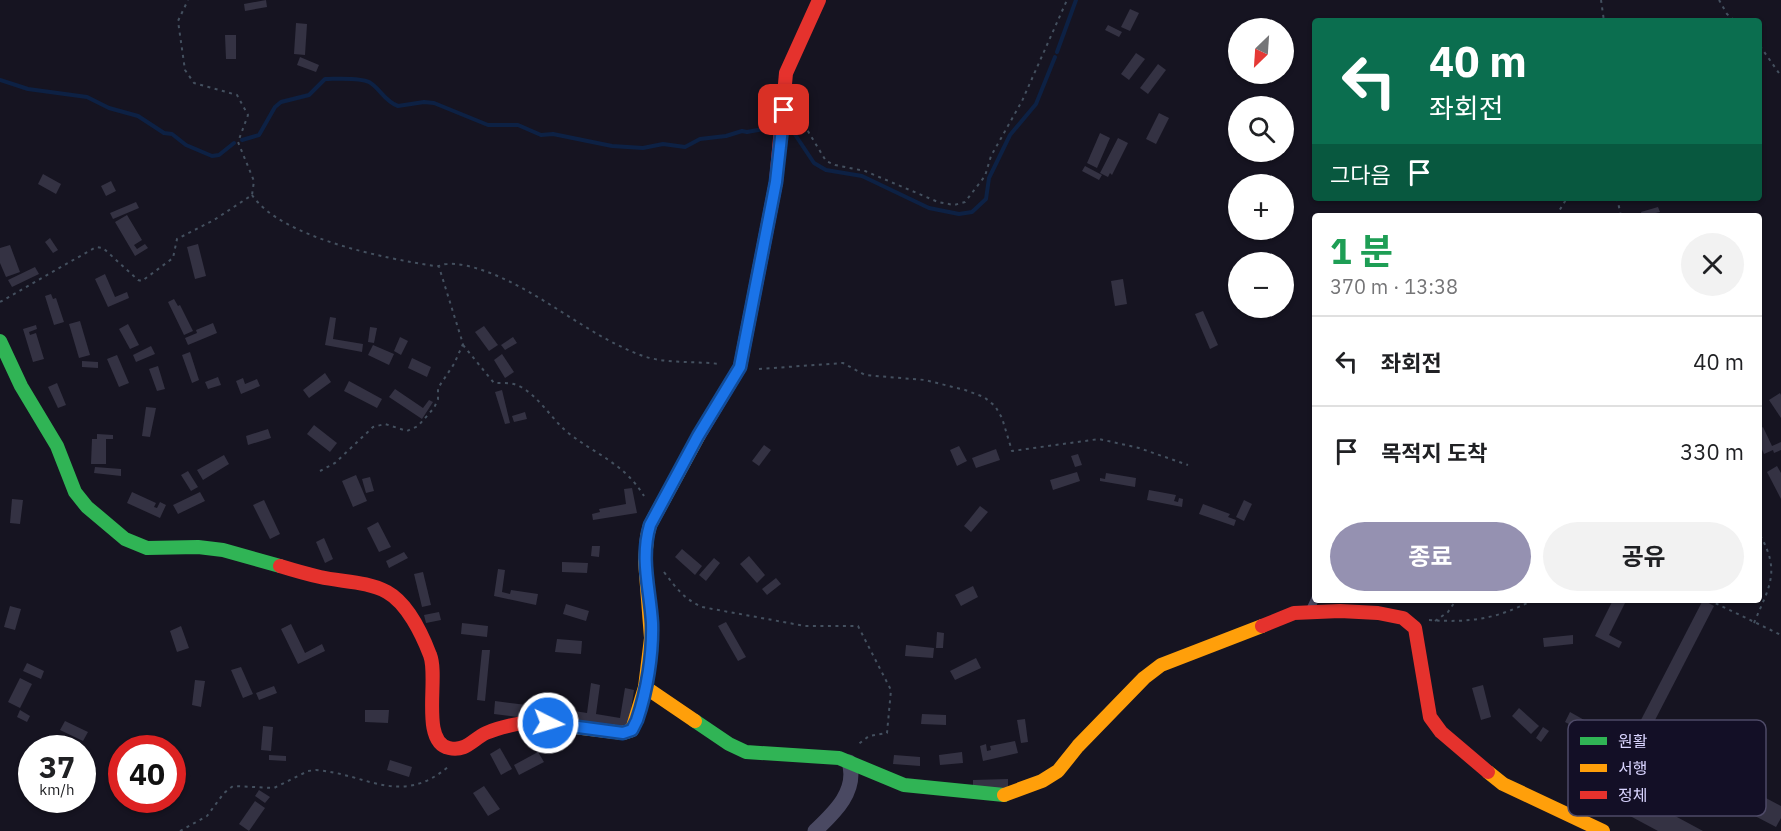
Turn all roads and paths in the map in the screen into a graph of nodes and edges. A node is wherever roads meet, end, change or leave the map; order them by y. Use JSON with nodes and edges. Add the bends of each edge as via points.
{"nodes":[{"id":1,"x":188,"y":0,"type":"edge"},
{"id":2,"x":819,"y":0,"type":"edge"},
{"id":3,"x":1067,"y":0,"type":"edge"},
{"id":4,"x":1601,"y":0,"type":"edge"},
{"id":5,"x":1719,"y":0,"type":"edge"},
{"id":6,"x":1604,"y":18,"type":"edge"},
{"id":7,"x":1731,"y":18,"type":"edge"},
{"id":8,"x":1762,"y":49,"type":"edge"},
{"id":9,"x":1781,"y":76,"type":"edge"},
{"id":10,"x":784,"y":110,"type":"junction"},
{"id":11,"x":252,"y":195,"type":"junction"},
{"id":12,"x":438,"y":267,"type":"junction"},
{"id":13,"x":0,"y":302,"type":"edge"},
{"id":14,"x":0,"y":341,"type":"edge"},
{"id":15,"x":463,"y":344,"type":"junction"},
{"id":16,"x":740,"y":367,"type":"junction"},
{"id":17,"x":1188,"y":465,"type":"dead end"},
{"id":18,"x":320,"y":471,"type":"dead end"},
{"id":19,"x":657,"y":512,"type":"junction"},
{"id":20,"x":1762,"y":538,"type":"edge"},
{"id":21,"x":662,"y":569,"type":"dead end"},
{"id":22,"x":1314,"y":603,"type":"edge"},
{"id":23,"x":1454,"y":603,"type":"edge"},
{"id":24,"x":1526,"y":603,"type":"edge"},
{"id":25,"x":1715,"y":603,"type":"edge"},
{"id":26,"x":1310,"y":612,"type":"junction"},
{"id":27,"x":1403,"y":618,"type":"junction"},
{"id":28,"x":1435,"y":621,"type":"junction"},
{"id":29,"x":1754,"y":623,"type":"junction"},
{"id":30,"x":1781,"y":635,"type":"edge"},
{"id":31,"x":645,"y":687,"type":"junction"},
{"id":32,"x":458,"y":749,"type":"junction"},
{"id":33,"x":849,"y":762,"type":"junction"},
{"id":34,"x":1568,"y":814,"type":"edge"},
{"id":35,"x":1572,"y":816,"type":"edge"},
{"id":36,"x":180,"y":831,"type":"edge"},
{"id":37,"x":815,"y":831,"type":"edge"},
{"id":38,"x":1604,"y":831,"type":"edge"}],
"edges":[{"from":1,"to":11,"type":"path","via":[[178,21],[185,70],[194,82],[237,95],[245,107],[248,115],[238,142],[254,181]]},
{"from":2,"to":10,"type":"street","via":[[788,64]]},
{"from":3,"to":10,"type":"path","via":[[1022,101],[991,156],[985,176],[965,202],[938,202],[865,171],[826,161],[803,121]]},
{"from":4,"to":6,"type":"path"},
{"from":5,"to":7,"type":"path"},
{"from":8,"to":9,"type":"path"},
{"from":10,"to":16,"type":"street","via":[[776,182]]},
{"from":11,"to":12,"type":"path","via":[[262,208],[296,229],[379,257]]},
{"from":11,"to":13,"type":"path","via":[[177,238],[173,258],[142,281],[103,248],[96,247]]},
{"from":12,"to":15,"type":"path"},
{"from":12,"to":16,"type":"path","via":[[470,267],[503,279],[644,356]]},
{"from":14,"to":32,"type":"street","via":[[21,386],[57,446],[75,492],[125,539],[147,548],[223,550],[319,577],[371,585],[400,602],[431,657],[435,735],[441,744]]},
{"from":15,"to":18,"type":"path","via":[[438,388],[434,408],[418,426],[407,431],[385,424],[373,427],[335,463]]},
{"from":15,"to":19,"type":"path","via":[[494,383],[514,384],[533,395],[567,432],[634,478]]},
{"from":16,"to":17,"type":"path","via":[[774,369],[843,363],[865,375],[940,383],[984,397],[995,406],[1012,451],[1099,439]]},
{"from":16,"to":19,"type":"street"},
{"from":19,"to":31,"type":"street","via":[[644,555],[652,623]]},
{"from":20,"to":29,"type":"path","via":[[1771,554],[1773,577]]},
{"from":21,"to":33,"type":"path","via":[[677,590],[702,608],[805,626],[858,626],[891,690],[891,700],[887,733],[859,743]]},
{"from":22,"to":26,"type":"lane"},
{"from":23,"to":28,"type":"path"},
{"from":24,"to":28,"type":"path","via":[[1480,621]]},
{"from":25,"to":29,"type":"path"},
{"from":26,"to":27,"type":"street"},
{"from":26,"to":33,"type":"street","via":[[1294,613],[1161,665],[1144,678],[1058,771],[1014,793],[994,795],[904,785]]},
{"from":27,"to":28,"type":"path"},
{"from":27,"to":34,"type":"street","via":[[1415,628],[1430,717],[1441,732],[1503,784]]},
{"from":29,"to":30,"type":"path"},
{"from":31,"to":32,"type":"street","via":[[632,730],[623,733],[519,723],[485,733]]},
{"from":31,"to":33,"type":"street","via":[[746,752],[839,758]]},
{"from":32,"to":36,"type":"path","via":[[442,772],[402,788],[316,770],[274,788],[233,786],[207,816]]},
{"from":33,"to":37,"type":"street","via":[[852,778],[843,801]]},
{"from":35,"to":38,"type":"street"}]}
